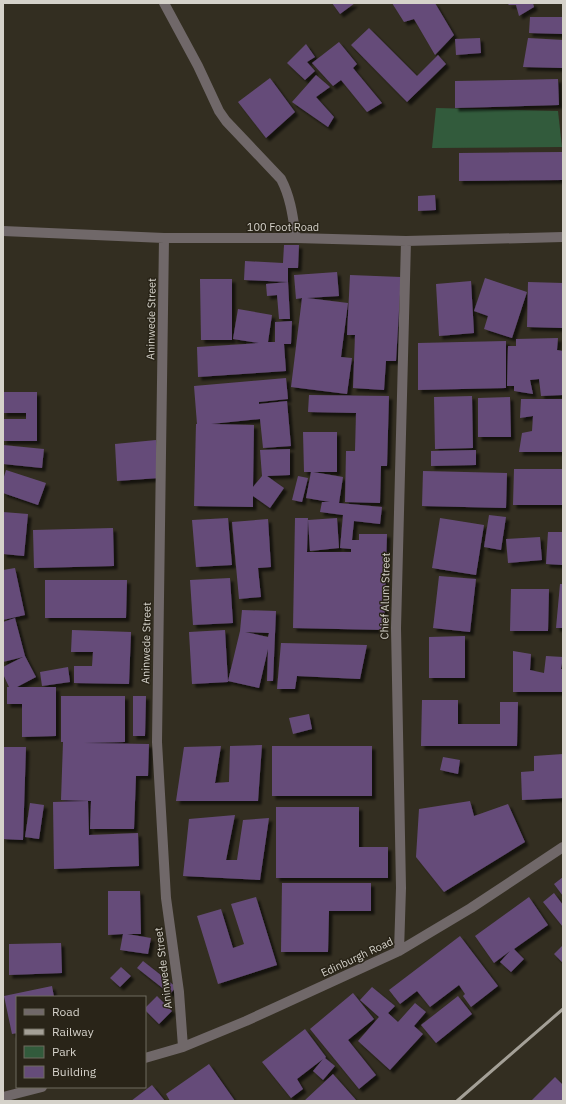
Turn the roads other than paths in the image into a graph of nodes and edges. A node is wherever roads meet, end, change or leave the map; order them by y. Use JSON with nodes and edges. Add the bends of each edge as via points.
{"nodes":[{"id":1,"x":164,"y":3,"type":"edge"},
{"id":2,"x":3,"y":231,"type":"edge"},
{"id":3,"x":164,"y":238,"type":"junction"},
{"id":4,"x":296,"y":238,"type":"junction"},
{"id":5,"x":563,"y":238,"type":"edge"},
{"id":6,"x":406,"y":241,"type":"junction"},
{"id":7,"x":563,"y":847,"type":"edge"},
{"id":8,"x":399,"y":951,"type":"junction"},
{"id":9,"x":183,"y":1047,"type":"junction"},
{"id":10,"x":146,"y":1058,"type":"edge"},
{"id":11,"x":38,"y":1088,"type":"edge"},
{"id":12,"x":3,"y":1097,"type":"edge"}],
"edges":[{"from":1,"to":4,"type":"street","via":[[226,121],[282,179],[288,191]]},
{"from":2,"to":3,"type":"street","name":"100 Foot Road"},
{"from":3,"to":4,"type":"street","name":"100 Foot Road"},
{"from":3,"to":9,"type":"street","name":"Aninwede Street","via":[[157,742],[166,898],[179,992]]},
{"from":4,"to":6,"type":"street","name":"100 Foot Road"},
{"from":5,"to":6,"type":"street","name":"100 Foot Road"},
{"from":6,"to":8,"type":"street","name":"Chief Alum Street","via":[[396,628],[401,888]]},
{"from":7,"to":8,"type":"street","name":"Edinburgh Road","via":[[471,908]]},
{"from":8,"to":9,"type":"street","name":"Edinburgh Road"},
{"from":9,"to":10,"type":"street","name":"Edinburgh Road"},
{"from":11,"to":12,"type":"street"}]}
